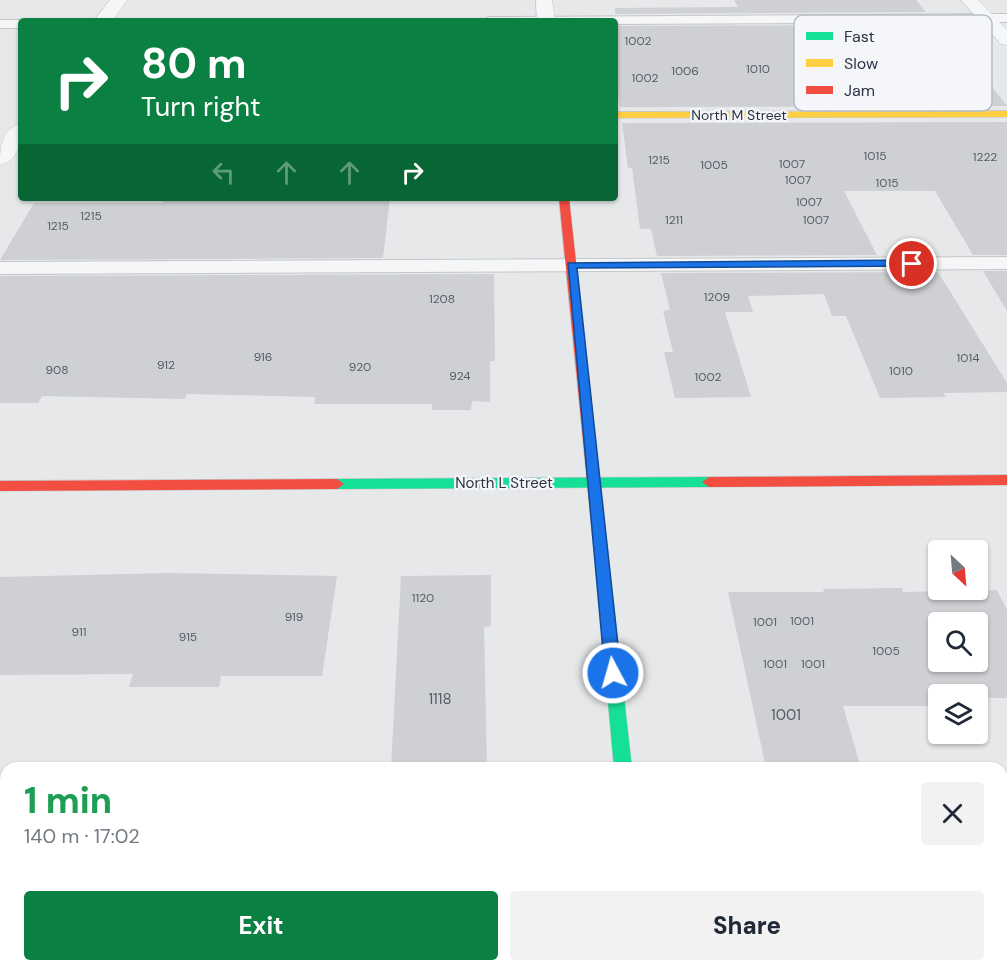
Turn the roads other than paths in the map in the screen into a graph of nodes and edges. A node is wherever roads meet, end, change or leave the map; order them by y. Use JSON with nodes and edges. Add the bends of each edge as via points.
{"nodes":[{"id":1,"x":119,"y":0,"type":"edge"},
{"id":2,"x":544,"y":0,"type":"edge"},
{"id":3,"x":969,"y":0,"type":"edge"},
{"id":4,"x":983,"y":15,"type":"edge"},
{"id":5,"x":105,"y":18,"type":"edge"},
{"id":6,"x":546,"y":18,"type":"edge"},
{"id":7,"x":794,"y":19,"type":"edge"},
{"id":8,"x":618,"y":21,"type":"edge"},
{"id":9,"x":0,"y":24,"type":"edge"},
{"id":10,"x":18,"y":24,"type":"edge"},
{"id":11,"x":992,"y":24,"type":"edge"},
{"id":12,"x":1007,"y":40,"type":"edge"},
{"id":13,"x":1007,"y":114,"type":"edge"},
{"id":14,"x":618,"y":115,"type":"edge"},
{"id":15,"x":18,"y":122,"type":"edge"},
{"id":16,"x":0,"y":158,"type":"edge"},
{"id":17,"x":564,"y":201,"type":"edge"},
{"id":18,"x":1007,"y":263,"type":"edge"},
{"id":19,"x":571,"y":265,"type":"junction"},
{"id":20,"x":0,"y":268,"type":"edge"},
{"id":21,"x":1007,"y":480,"type":"edge"},
{"id":22,"x":593,"y":483,"type":"junction"},
{"id":23,"x":0,"y":486,"type":"edge"},
{"id":24,"x":621,"y":762,"type":"edge"}],
"edges":[{"from":1,"to":5,"type":"street"},
{"from":2,"to":6,"type":"street"},
{"from":3,"to":4,"type":"street"},
{"from":7,"to":8,"type":"lane"},
{"from":9,"to":10,"type":"lane"},
{"from":11,"to":12,"type":"street"},
{"from":13,"to":14,"type":"street","name":"North M Street"},
{"from":15,"to":16,"type":"street"},
{"from":17,"to":19,"type":"street"},
{"from":18,"to":19,"type":"lane"},
{"from":19,"to":20,"type":"lane"},
{"from":19,"to":22,"type":"street"},
{"from":21,"to":22,"type":"street","name":"North L Street"},
{"from":22,"to":23,"type":"street","name":"North L Street"},
{"from":22,"to":24,"type":"street"}]}
